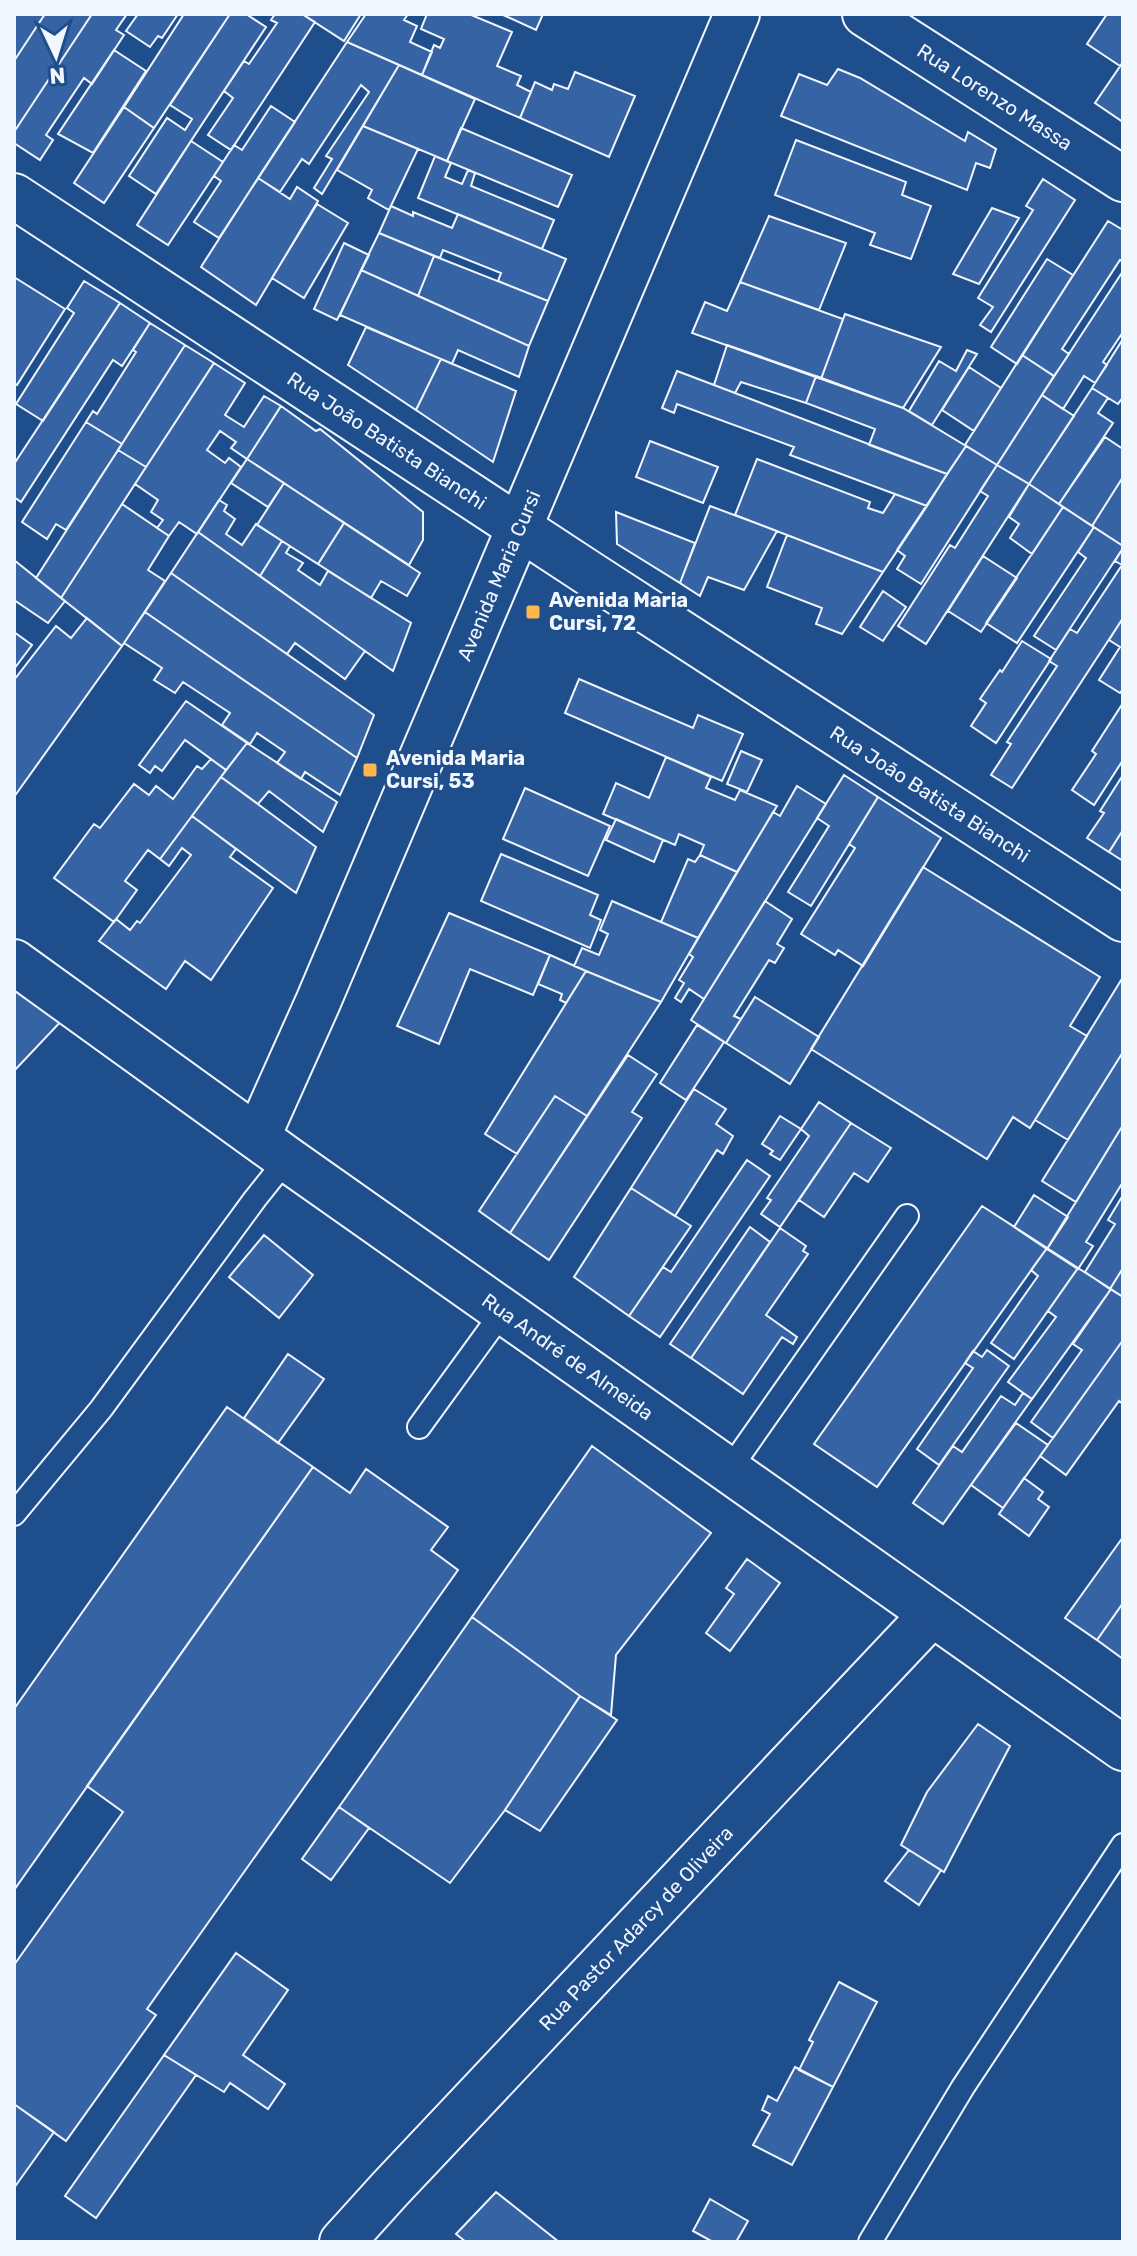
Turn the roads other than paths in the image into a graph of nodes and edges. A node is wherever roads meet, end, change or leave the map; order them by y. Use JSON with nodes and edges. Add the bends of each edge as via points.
{"nodes":[{"id":1,"x":737,"y":14,"type":"edge"},
{"id":2,"x":865,"y":14,"type":"edge"},
{"id":3,"x":1123,"y":179,"type":"edge"},
{"id":4,"x":14,"y":196,"type":"edge"},
{"id":5,"x":519,"y":527,"type":"junction"},
{"id":6,"x":1123,"y":919,"type":"edge"},
{"id":7,"x":14,"y":962,"type":"edge"},
{"id":8,"x":273,"y":1147,"type":"junction"},
{"id":9,"x":907,"y":1216,"type":"dead end"},
{"id":10,"x":504,"y":1310,"type":"junction"},
{"id":11,"x":419,"y":1427,"type":"dead end"},
{"id":12,"x":729,"y":1470,"type":"junction"},
{"id":13,"x":14,"y":1514,"type":"edge"},
{"id":14,"x":932,"y":1614,"type":"junction"},
{"id":15,"x":1123,"y":1748,"type":"edge"},
{"id":16,"x":1123,"y":1845,"type":"edge"},
{"id":17,"x":342,"y":2242,"type":"edge"},
{"id":18,"x":870,"y":2242,"type":"edge"}],
"edges":[{"from":1,"to":5,"type":"street","name":"Avenida Maria Cursi"},
{"from":2,"to":3,"type":"street","name":"Rua Lorenzo Massa"},
{"from":4,"to":5,"type":"street","name":"Rua João Batista Bianchi"},
{"from":5,"to":6,"type":"street","name":"Rua João Batista Bianchi"},
{"from":5,"to":8,"type":"street","name":"Avenida Maria Cursi","via":[[324,987]]},
{"from":7,"to":8,"type":"street","name":"Rua André de Almeida"},
{"from":8,"to":10,"type":"street","name":"Rua André de Almeida"},
{"from":8,"to":13,"type":"lane","via":[[255,1199],[101,1409]]},
{"from":9,"to":12,"type":"lane"},
{"from":10,"to":11,"type":"lane"},
{"from":10,"to":12,"type":"street","name":"Rua André de Almeida"},
{"from":12,"to":14,"type":"street","name":"Rua André de Almeida"},
{"from":14,"to":15,"type":"street","name":"Rua André de Almeida"},
{"from":14,"to":17,"type":"street","name":"Rua Pastor Adarcy de Oliveira"},
{"from":16,"to":18,"type":"lane","via":[[963,2087]]}]}
